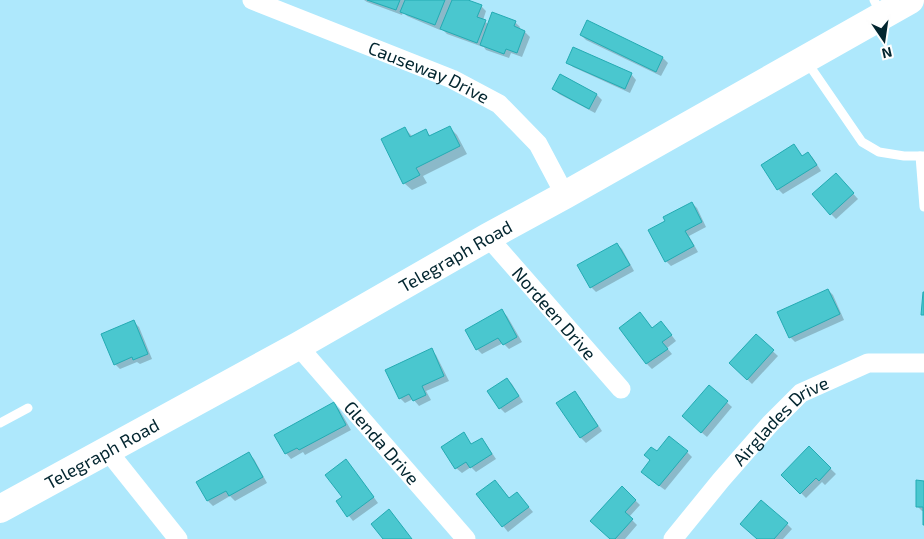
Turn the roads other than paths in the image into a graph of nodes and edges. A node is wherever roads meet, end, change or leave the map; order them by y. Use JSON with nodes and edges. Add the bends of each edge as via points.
{"nodes":[{"id":1,"x":252,"y":0,"type":"edge"},
{"id":2,"x":910,"y":0,"type":"edge"},
{"id":3,"x":878,"y":8,"type":"edge"},
{"id":4,"x":806,"y":59,"type":"junction"},
{"id":5,"x":922,"y":156,"type":"edge"},
{"id":6,"x":565,"y":195,"type":"junction"},
{"id":7,"x":924,"y":207,"type":"edge"},
{"id":8,"x":488,"y":237,"type":"junction"},
{"id":9,"x":298,"y":346,"type":"junction"},
{"id":10,"x":924,"y":363,"type":"edge"},
{"id":11,"x":621,"y":389,"type":"dead end"},
{"id":12,"x":28,"y":408,"type":"dead end"},
{"id":13,"x":0,"y":423,"type":"edge"},
{"id":14,"x":108,"y":450,"type":"junction"},
{"id":15,"x":0,"y":509,"type":"edge"},
{"id":16,"x":178,"y":539,"type":"edge"},
{"id":17,"x":466,"y":539,"type":"edge"},
{"id":18,"x":673,"y":539,"type":"edge"}],
"edges":[{"from":1,"to":6,"type":"street","name":"Causeway Drive","via":[[452,80],[499,104],[538,144]]},
{"from":2,"to":3,"type":"main road","name":"Telegraph Road"},
{"from":3,"to":4,"type":"main road","name":"Telegraph Road"},
{"from":4,"to":5,"type":"lane","via":[[862,142],[879,152]]},
{"from":4,"to":6,"type":"main road","name":"Telegraph Road"},
{"from":5,"to":7,"type":"lane"},
{"from":6,"to":8,"type":"main road","name":"Telegraph Road"},
{"from":8,"to":9,"type":"main road","name":"Telegraph Road"},
{"from":8,"to":11,"type":"street","name":"Nordeen Drive"},
{"from":9,"to":14,"type":"main road","name":"Telegraph Road"},
{"from":9,"to":17,"type":"street","name":"Glenda Drive"},
{"from":10,"to":18,"type":"street","name":"Airglades Drive","via":[[868,363],[801,393],[770,424]]},
{"from":12,"to":13,"type":"lane"},
{"from":14,"to":15,"type":"main road","name":"Telegraph Road"},
{"from":14,"to":16,"type":"street"}]}
